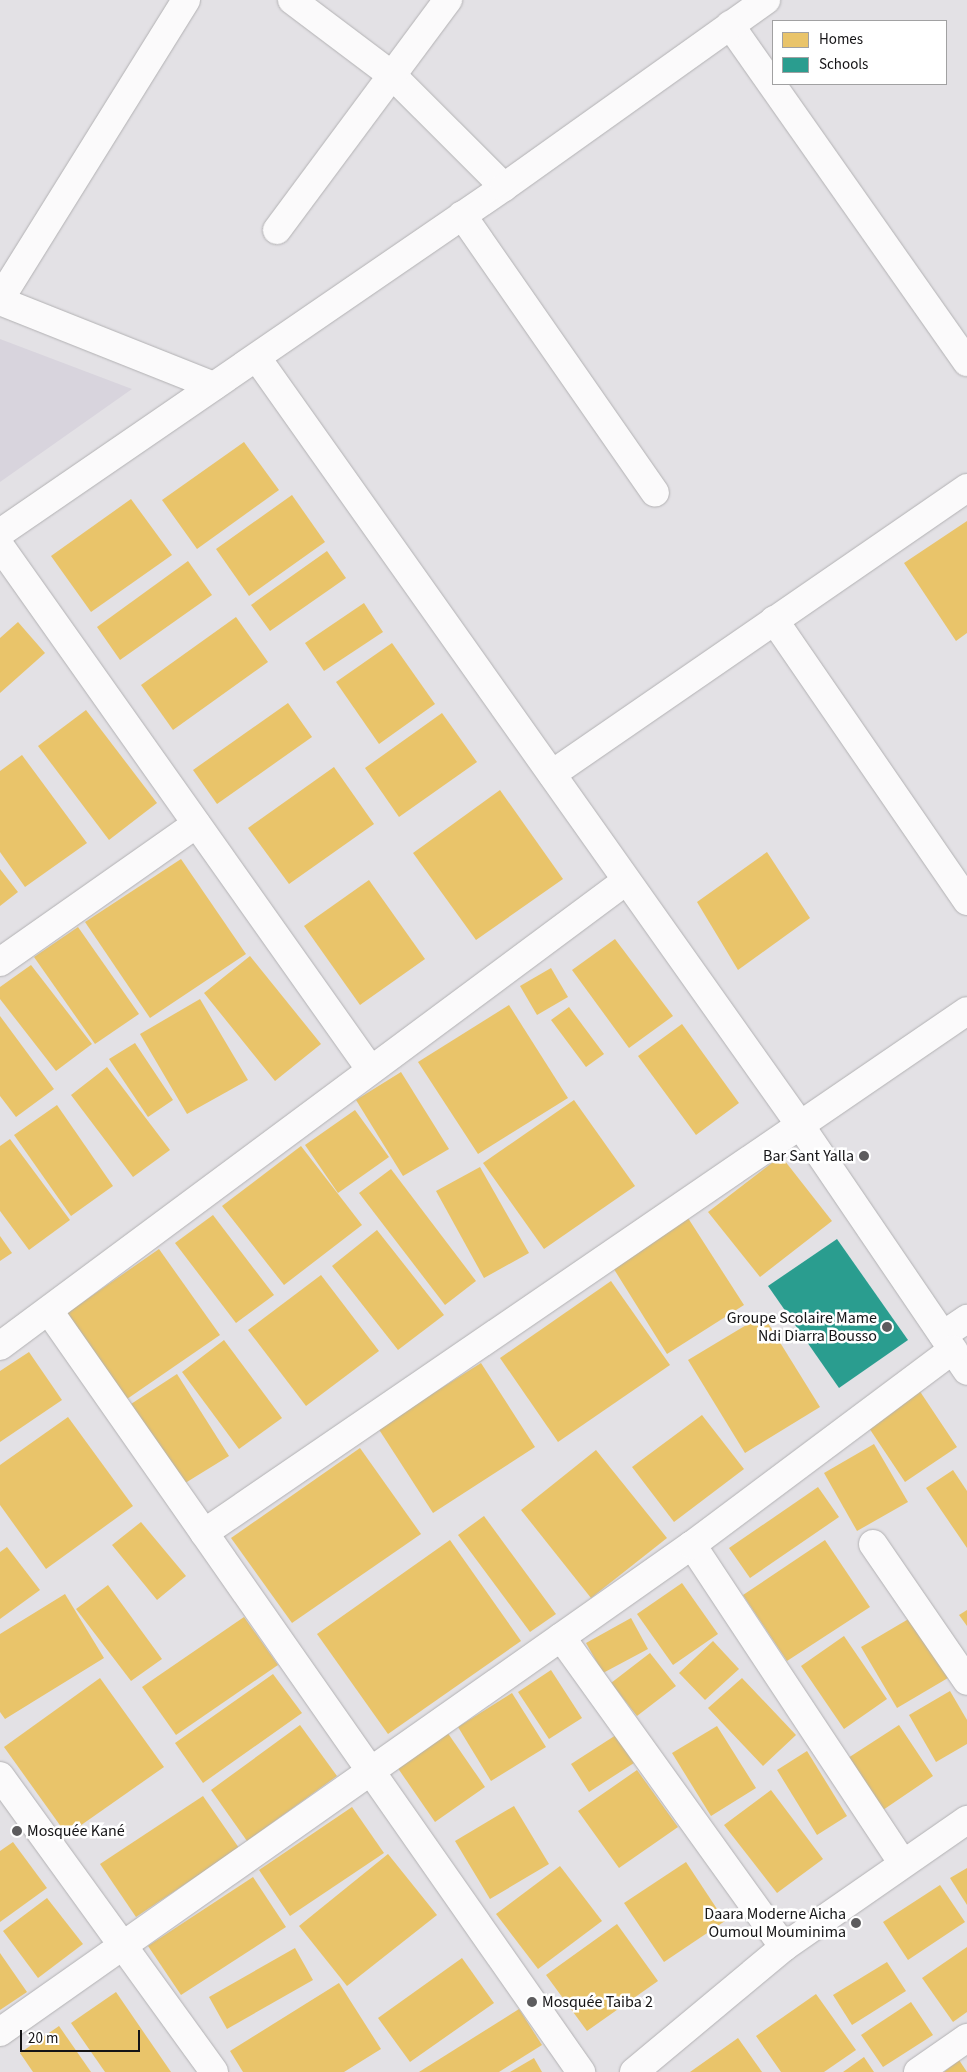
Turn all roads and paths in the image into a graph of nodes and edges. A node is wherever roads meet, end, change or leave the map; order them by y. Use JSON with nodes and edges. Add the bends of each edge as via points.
{"nodes":[{"id":1,"x":186,"y":0,"type":"edge"},
{"id":2,"x":292,"y":0,"type":"edge"},
{"id":3,"x":448,"y":0,"type":"edge"},
{"id":4,"x":757,"y":2,"type":"edge"},
{"id":5,"x":730,"y":25,"type":"junction"},
{"id":6,"x":394,"y":76,"type":"junction"},
{"id":7,"x":772,"y":85,"type":"edge"},
{"id":8,"x":772,"y":85,"type":"edge"},
{"id":9,"x":504,"y":187,"type":"junction"},
{"id":10,"x":462,"y":215,"type":"junction"},
{"id":11,"x":277,"y":230,"type":"dead end"},
{"id":12,"x":0,"y":300,"type":"edge"},
{"id":13,"x":257,"y":358,"type":"junction"},
{"id":14,"x":967,"y":362,"type":"edge"},
{"id":15,"x":214,"y":386,"type":"junction"},
{"id":16,"x":967,"y":488,"type":"edge"},
{"id":17,"x":656,"y":493,"type":"dead end"},
{"id":18,"x":0,"y":533,"type":"edge"},
{"id":19,"x":0,"y":546,"type":"edge"},
{"id":20,"x":774,"y":620,"type":"junction"},
{"id":21,"x":552,"y":774,"type":"junction"},
{"id":22,"x":196,"y":824,"type":"junction"},
{"id":23,"x":626,"y":881,"type":"junction"},
{"id":24,"x":967,"y":901,"type":"edge"},
{"id":25,"x":0,"y":962,"type":"edge"},
{"id":26,"x":967,"y":1011,"type":"edge"},
{"id":27,"x":370,"y":1069,"type":"junction"},
{"id":28,"x":800,"y":1125,"type":"junction"},
{"id":29,"x":49,"y":1311,"type":"junction"},
{"id":30,"x":967,"y":1319,"type":"edge"},
{"id":31,"x":0,"y":1346,"type":"edge"},
{"id":32,"x":954,"y":1352,"type":"edge"},
{"id":33,"x":204,"y":1533,"type":"junction"},
{"id":34,"x":873,"y":1544,"type":"dead end"},
{"id":35,"x":692,"y":1545,"type":"junction"},
{"id":36,"x":561,"y":1637,"type":"junction"},
{"id":37,"x":967,"y":1681,"type":"edge"},
{"id":38,"x":370,"y":1771,"type":"junction"},
{"id":39,"x":0,"y":1776,"type":"edge"},
{"id":40,"x":967,"y":1820,"type":"edge"},
{"id":41,"x":903,"y":1864,"type":"junction"},
{"id":42,"x":123,"y":1945,"type":"junction"},
{"id":43,"x":784,"y":1947,"type":"junction"},
{"id":44,"x":0,"y":2032,"type":"edge"},
{"id":45,"x":967,"y":2038,"type":"edge"},
{"id":46,"x":214,"y":2072,"type":"edge"},
{"id":47,"x":581,"y":2072,"type":"edge"},
{"id":48,"x":634,"y":2072,"type":"edge"},
{"id":49,"x":918,"y":2072,"type":"edge"}],
"edges":[{"from":1,"to":12,"type":"street"},
{"from":2,"to":6,"type":"street"},
{"from":3,"to":6,"type":"street"},
{"from":4,"to":5,"type":"street"},
{"from":5,"to":8,"type":"street"},
{"from":5,"to":9,"type":"street"},
{"from":6,"to":9,"type":"street"},
{"from":6,"to":11,"type":"street"},
{"from":7,"to":14,"type":"street"},
{"from":9,"to":10,"type":"street"},
{"from":10,"to":13,"type":"street"},
{"from":10,"to":17,"type":"street"},
{"from":12,"to":15,"type":"street"},
{"from":13,"to":15,"type":"street"},
{"from":13,"to":21,"type":"street"},
{"from":15,"to":18,"type":"street"},
{"from":16,"to":20,"type":"street"},
{"from":19,"to":22,"type":"street"},
{"from":20,"to":21,"type":"street"},
{"from":20,"to":24,"type":"street"},
{"from":21,"to":23,"type":"street"},
{"from":22,"to":25,"type":"street"},
{"from":22,"to":27,"type":"street"},
{"from":23,"to":27,"type":"street"},
{"from":23,"to":28,"type":"street"},
{"from":26,"to":28,"type":"street"},
{"from":27,"to":29,"type":"street"},
{"from":28,"to":32,"type":"street"},
{"from":28,"to":33,"type":"street"},
{"from":29,"to":31,"type":"street"},
{"from":29,"to":33,"type":"street"},
{"from":30,"to":32,"type":"street"},
{"from":32,"to":35,"type":"street"},
{"from":33,"to":38,"type":"street"},
{"from":34,"to":37,"type":"street"},
{"from":35,"to":36,"type":"street"},
{"from":35,"to":41,"type":"street"},
{"from":36,"to":38,"type":"street"},
{"from":36,"to":43,"type":"street"},
{"from":38,"to":42,"type":"street"},
{"from":38,"to":47,"type":"street"},
{"from":39,"to":42,"type":"street"},
{"from":40,"to":41,"type":"street"},
{"from":41,"to":43,"type":"street"},
{"from":42,"to":44,"type":"street"},
{"from":42,"to":46,"type":"street"},
{"from":43,"to":48,"type":"street"},
{"from":45,"to":49,"type":"street"}]}
